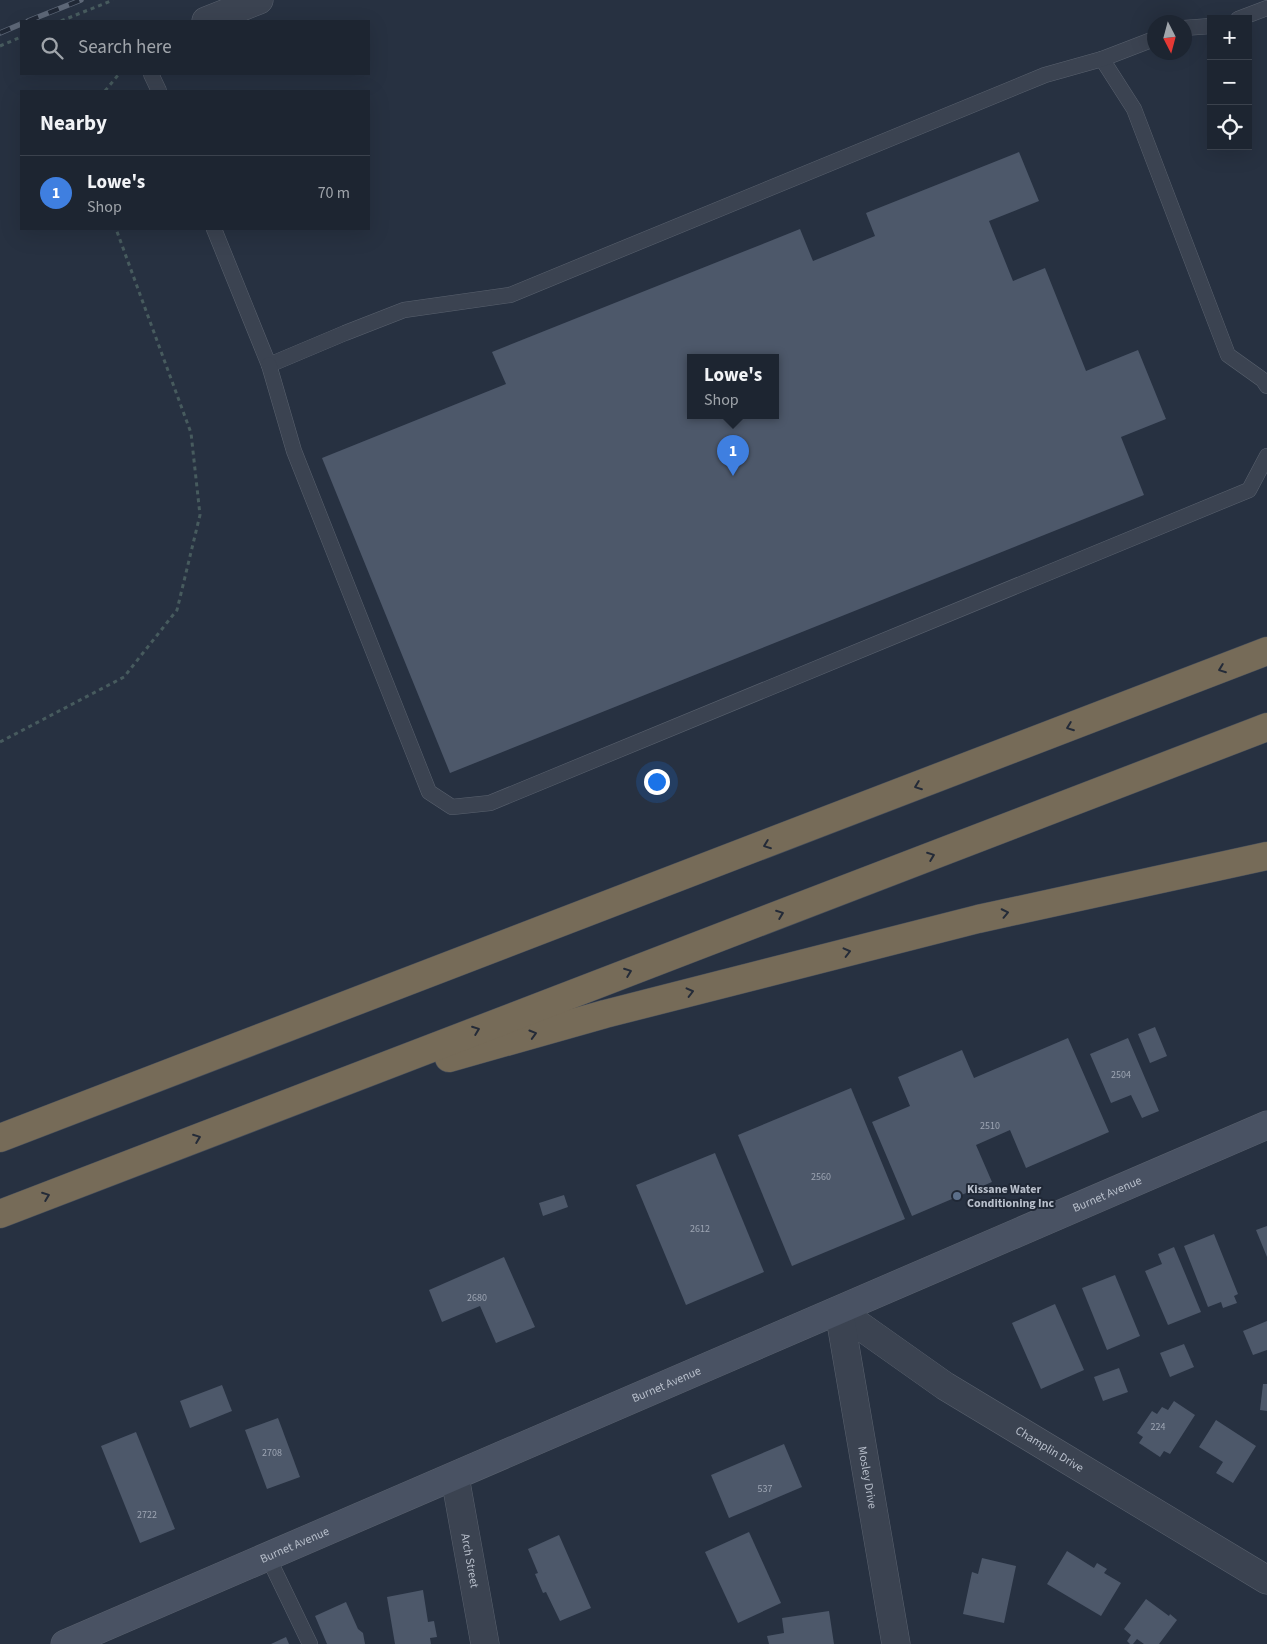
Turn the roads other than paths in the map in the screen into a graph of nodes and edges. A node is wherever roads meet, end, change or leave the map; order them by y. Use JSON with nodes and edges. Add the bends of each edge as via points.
{"nodes":[{"id":1,"x":259,"y":0,"type":"edge"},
{"id":2,"x":1267,"y":8,"type":"edge"},
{"id":3,"x":1249,"y":15,"type":"edge"},
{"id":4,"x":209,"y":20,"type":"edge"},
{"id":5,"x":1207,"y":26,"type":"edge"},
{"id":6,"x":1192,"y":27,"type":"edge"},
{"id":7,"x":1147,"y":42,"type":"edge"},
{"id":8,"x":1102,"y":59,"type":"junction"},
{"id":9,"x":152,"y":75,"type":"edge"},
{"id":10,"x":159,"y":90,"type":"edge"},
{"id":11,"x":214,"y":230,"type":"edge"},
{"id":12,"x":269,"y":365,"type":"junction"},
{"id":13,"x":1267,"y":386,"type":"edge"},
{"id":14,"x":1267,"y":456,"type":"edge"},
{"id":15,"x":1267,"y":651,"type":"edge"},
{"id":16,"x":1267,"y":727,"type":"edge"},
{"id":17,"x":1267,"y":856,"type":"edge"},
{"id":18,"x":284,"y":1105,"type":"junction"},
{"id":19,"x":1267,"y":1125,"type":"edge"},
{"id":20,"x":0,"y":1138,"type":"edge"},
{"id":21,"x":0,"y":1214,"type":"edge"},
{"id":22,"x":839,"y":1311,"type":"junction"},
{"id":23,"x":455,"y":1477,"type":"junction"},
{"id":24,"x":268,"y":1556,"type":"junction"},
{"id":25,"x":1267,"y":1580,"type":"edge"},
{"id":26,"x":72,"y":1642,"type":"edge"},
{"id":27,"x":310,"y":1644,"type":"edge"},
{"id":28,"x":485,"y":1644,"type":"edge"},
{"id":29,"x":896,"y":1644,"type":"edge"}],
"edges":[{"from":1,"to":4,"type":"street"},
{"from":2,"to":3,"type":"lane"},
{"from":5,"to":6,"type":"lane"},
{"from":7,"to":8,"type":"lane"},
{"from":8,"to":12,"type":"lane","via":[[1045,74],[510,295],[404,310]]},
{"from":8,"to":13,"type":"lane","via":[[1134,109],[1228,355]]},
{"from":9,"to":10,"type":"lane"},
{"from":11,"to":12,"type":"lane"},
{"from":12,"to":14,"type":"lane","via":[[294,451],[428,792],[452,807],[490,803],[1249,490]]},
{"from":15,"to":20,"type":"highway","one_way":true},
{"from":18,"to":16,"type":"highway","one_way":true},
{"from":18,"to":17,"type":"highway","one_way":true,"via":[[605,1014],[959,924]]},
{"from":21,"to":18,"type":"highway","one_way":true},
{"from":19,"to":22,"type":"street","name":"Burnet Avenue"},
{"from":22,"to":23,"type":"street","name":"Burnet Avenue"},
{"from":22,"to":25,"type":"street","name":"Champlin Drive","via":[[945,1386]]},
{"from":22,"to":29,"type":"street","name":"Mosley Drive"},
{"from":23,"to":24,"type":"street","name":"Burnet Avenue"},
{"from":23,"to":28,"type":"street","name":"Arch Street"},
{"from":24,"to":26,"type":"street","name":"Burnet Avenue"},
{"from":24,"to":27,"type":"lane"}]}
